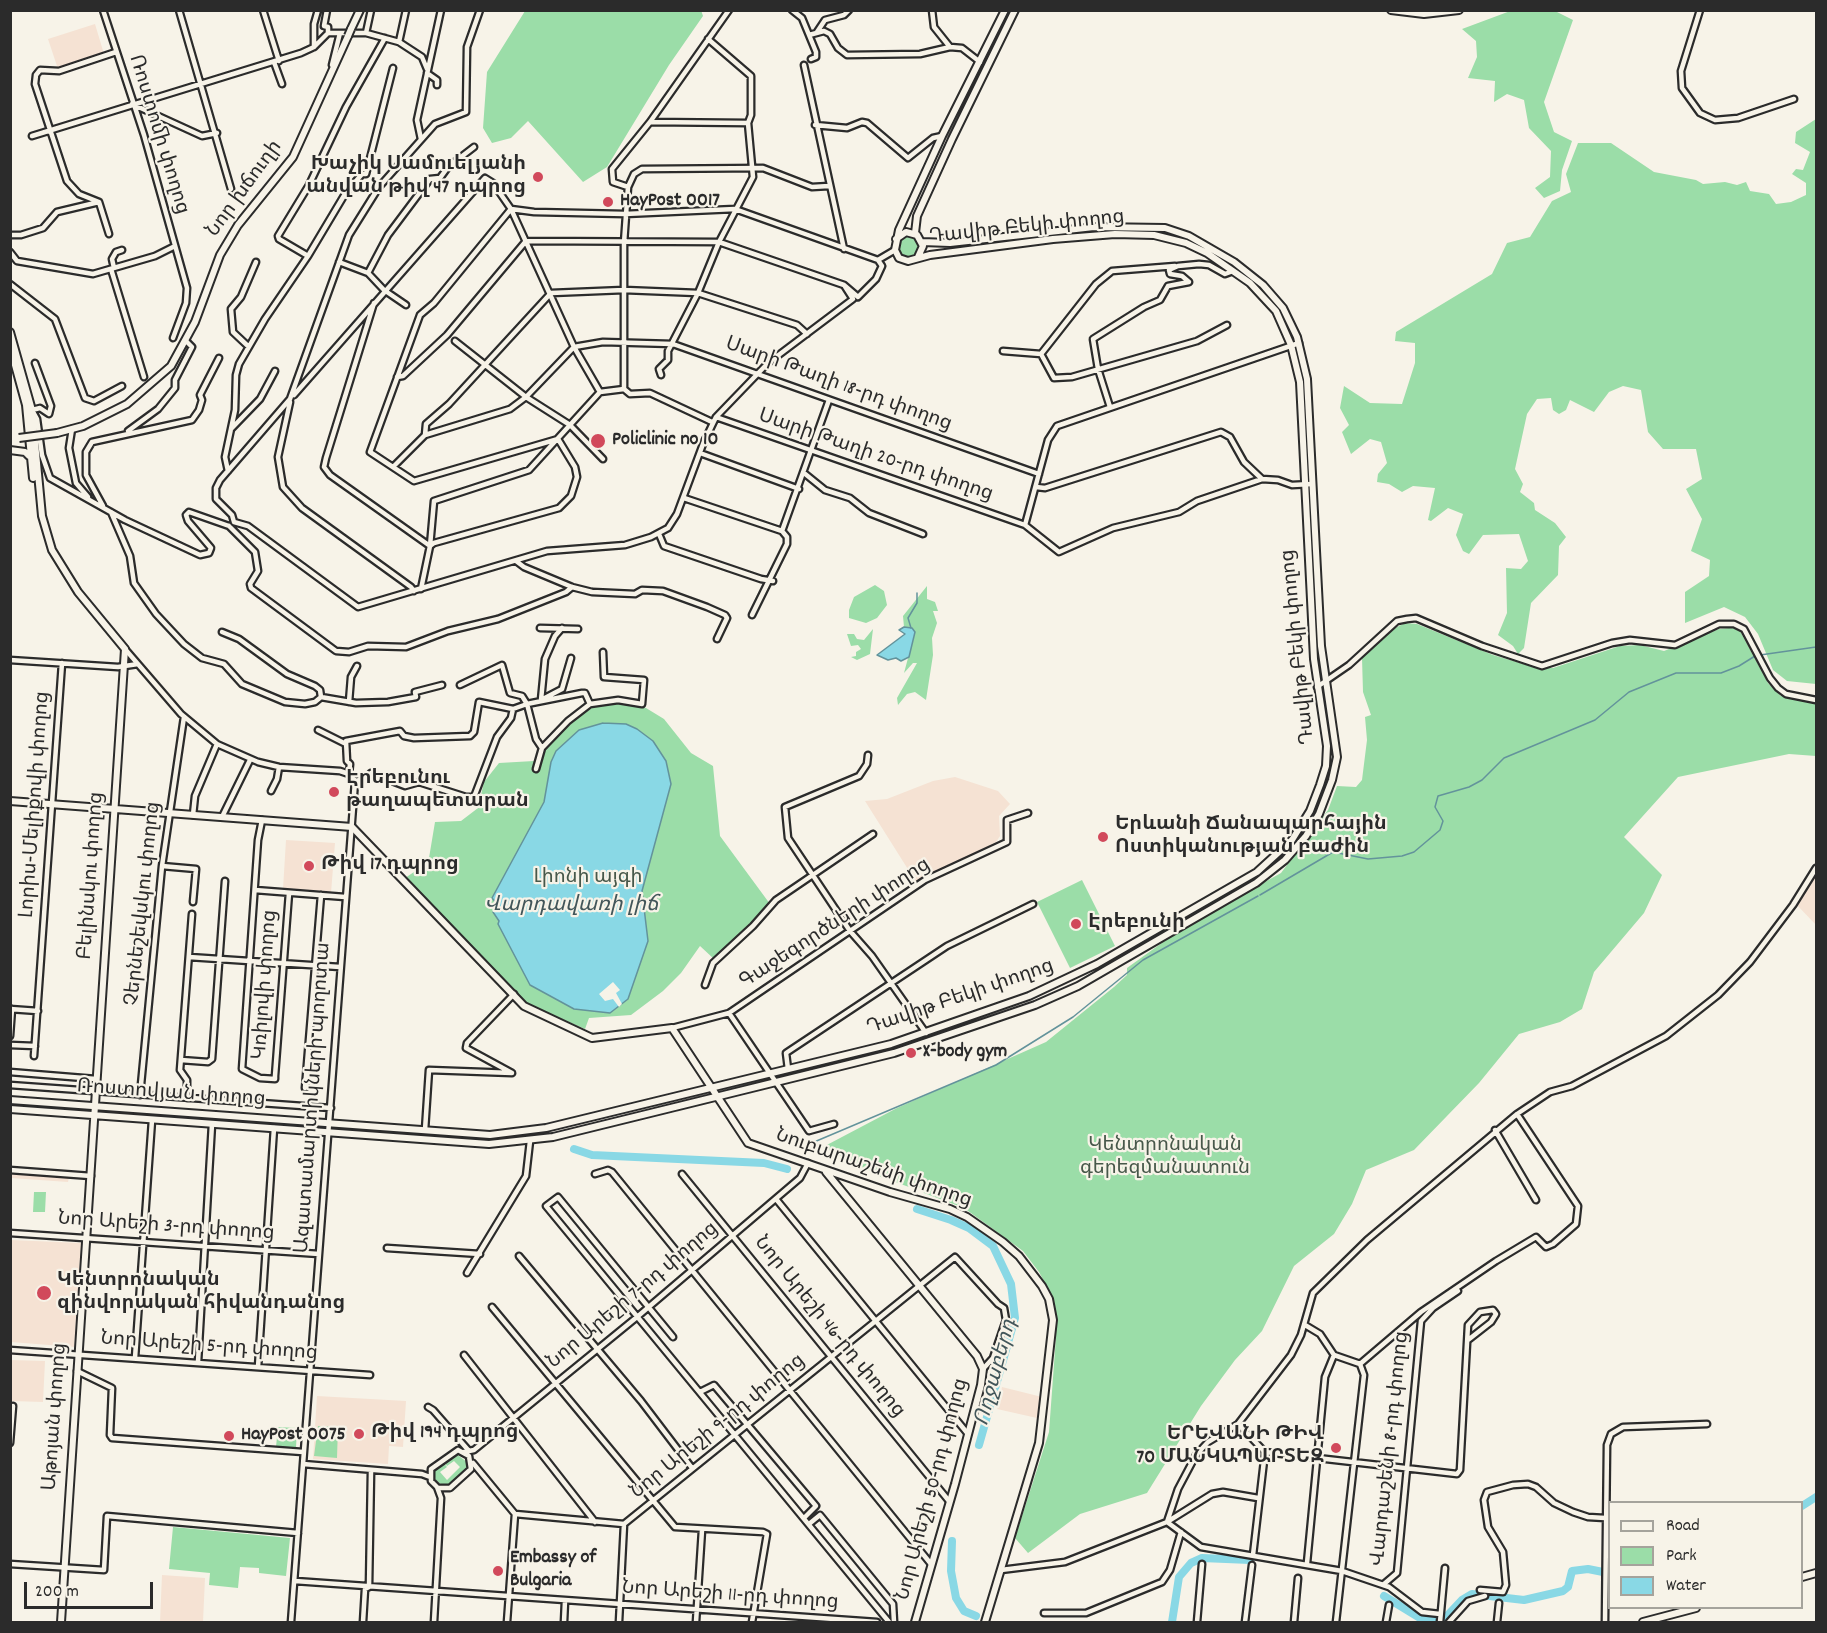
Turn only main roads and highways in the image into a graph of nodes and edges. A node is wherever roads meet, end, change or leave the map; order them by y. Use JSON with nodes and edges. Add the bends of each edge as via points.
{"nodes":[{"id":1,"x":360,"y":10,"type":"edge"},
{"id":2,"x":1005,"y":10,"type":"edge"},
{"id":3,"x":1015,"y":10,"type":"edge"},
{"id":4,"x":1391,"y":10,"type":"edge"},
{"id":5,"x":1459,"y":10,"type":"edge"},
{"id":6,"x":915,"y":233,"type":"junction"},
{"id":7,"x":895,"y":242,"type":"junction"},
{"id":8,"x":922,"y":242,"type":"junction"},
{"id":9,"x":917,"y":258,"type":"junction"},
{"id":10,"x":10,"y":332,"type":"edge"},
{"id":11,"x":10,"y":347,"type":"edge"},
{"id":12,"x":10,"y":439,"type":"edge"},
{"id":13,"x":10,"y":450,"type":"edge"},
{"id":14,"x":32,"y":452,"type":"junction"},
{"id":15,"x":30,"y":460,"type":"junction"},
{"id":16,"x":125,"y":649,"type":"junction"},
{"id":17,"x":10,"y":801,"type":"edge"},
{"id":18,"x":114,"y":809,"type":"junction"},
{"id":19,"x":712,"y":1088,"type":"junction"},
{"id":20,"x":717,"y":1097,"type":"junction"},
{"id":21,"x":10,"y":1100,"type":"edge"},
{"id":22,"x":94,"y":1106,"type":"junction"},
{"id":23,"x":10,"y":1109,"type":"edge"},
{"id":24,"x":94,"y":1116,"type":"junction"},
{"id":25,"x":330,"y":1123,"type":"joint"},
{"id":26,"x":329,"y":1132,"type":"joint"},
{"id":27,"x":824,"y":1169,"type":"junction"},
{"id":28,"x":855,"y":1180,"type":"junction"},
{"id":29,"x":843,"y":1190,"type":"junction"},
{"id":30,"x":1692,"y":1609,"type":"edge"},
{"id":31,"x":61,"y":1623,"type":"edge"},
{"id":32,"x":915,"y":1623,"type":"edge"},
{"id":33,"x":985,"y":1623,"type":"edge"},
{"id":34,"x":1643,"y":1623,"type":"edge"}],
"edges":[{"from":1,"to":12,"type":"main road","name":"Նոր խճուղի","bridge":true,"via":[[292,157],[238,225],[220,255],[186,341],[171,366],[121,407],[57,434]]},
{"from":2,"to":7,"type":"main road","name":"Դավիթ Բեկի փողոց"},
{"from":3,"to":6,"type":"main road","name":"Դավիթ Բեկի փողոց","via":[[947,148],[917,216]]},
{"from":4,"to":5,"type":"main road","via":[[1424,14]]},
{"from":6,"to":7,"type":"main road","name":"Դավիթ Բեկի փողոց","via":[[903,233]]},
{"from":6,"to":8,"type":"main road","name":"Դավիթ Բեկի փողոց"},
{"from":7,"to":9,"type":"main road","name":"Դավիթ Բեկի փողոց","via":[[894,250],[904,260]]},
{"from":8,"to":9,"type":"main road","name":"Դավիթ Բեկի փողոց","via":[[922,253]]},
{"from":8,"to":20,"type":"main road","name":"Դավիթ Բեկի փողոց","via":[[950,243],[1112,226],[1174,230],[1203,243],[1254,276],[1283,308],[1299,343],[1307,379],[1325,681],[1336,750],[1333,777],[1306,836],[1266,876],[1078,986],[932,1042]]},
{"from":9,"to":19,"type":"main road","name":"Դավիթ Բեկի փողոց","via":[[1053,238],[1145,234],[1186,243],[1233,271],[1276,311],[1291,345],[1300,382],[1317,687],[1327,746],[1326,766],[1310,811],[1292,840],[1274,858],[1247,878],[1074,977],[926,1033]]},
{"from":10,"to":14,"type":"main road","via":[[32,410]]},
{"from":11,"to":14,"type":"main road","via":[[26,405]]},
{"from":13,"to":15,"type":"main road","via":[[26,453]]},
{"from":14,"to":15,"type":"main road"},
{"from":14,"to":16,"type":"main road","via":[[52,550],[78,592]]},
{"from":15,"to":16,"type":"main road","via":[[37,512],[48,549],[77,594],[119,648]]},
{"from":16,"to":18,"type":"main road","name":"Բելինսկու փողոց"},
{"from":17,"to":18,"type":"main road"},
{"from":18,"to":19,"type":"main road","name":"Նուբարաշենի փողոց","via":[[354,829],[524,1006],[592,1038],[672,1028]]},
{"from":18,"to":22,"type":"main road","name":"Բելինսկու փողոց"},
{"from":19,"to":20,"type":"main road","name":"Նուբարաշենի փողոց"},
{"from":19,"to":25,"type":"main road","name":"Դավիթ Բեկի փողոց","via":[[531,1132],[490,1135]]},
{"from":20,"to":26,"type":"main road","name":"Դավիթ Բեկի փողոց","via":[[530,1141],[489,1144]]},
{"from":20,"to":27,"type":"main road","name":"Նուբարաշենի փողոց","via":[[748,1143]]},
{"from":21,"to":22,"type":"main road","name":"Ռոստովյան փողոց"},
{"from":22,"to":24,"type":"main road","name":"Աթոյան փողոց"},
{"from":22,"to":25,"type":"main road","name":"Ռոստովյան փողոց"},
{"from":23,"to":24,"type":"main road","name":"Ռոստովյան փողոց"},
{"from":24,"to":26,"type":"main road","name":"Ռոստովյան փողոց"},
{"from":24,"to":31,"type":"main road","name":"Աթոյան փողոց"},
{"from":27,"to":28,"type":"main road","name":"Նուբարաշենի փողոց"},
{"from":27,"to":29,"type":"main road","name":"Նոր Արեշի 50-րդ փողոց"},
{"from":28,"to":29,"type":"main road"},
{"from":28,"to":33,"type":"main road","name":"Նուբարաշենի փողոց","via":[[967,1217],[1019,1256],[1049,1299],[1053,1320],[1039,1443]]},
{"from":29,"to":32,"type":"main road","name":"Նոր Արեշի 50-րդ փողոց","via":[[977,1356],[982,1369],[981,1385]]},
{"from":30,"to":34,"type":"main road"}]}
